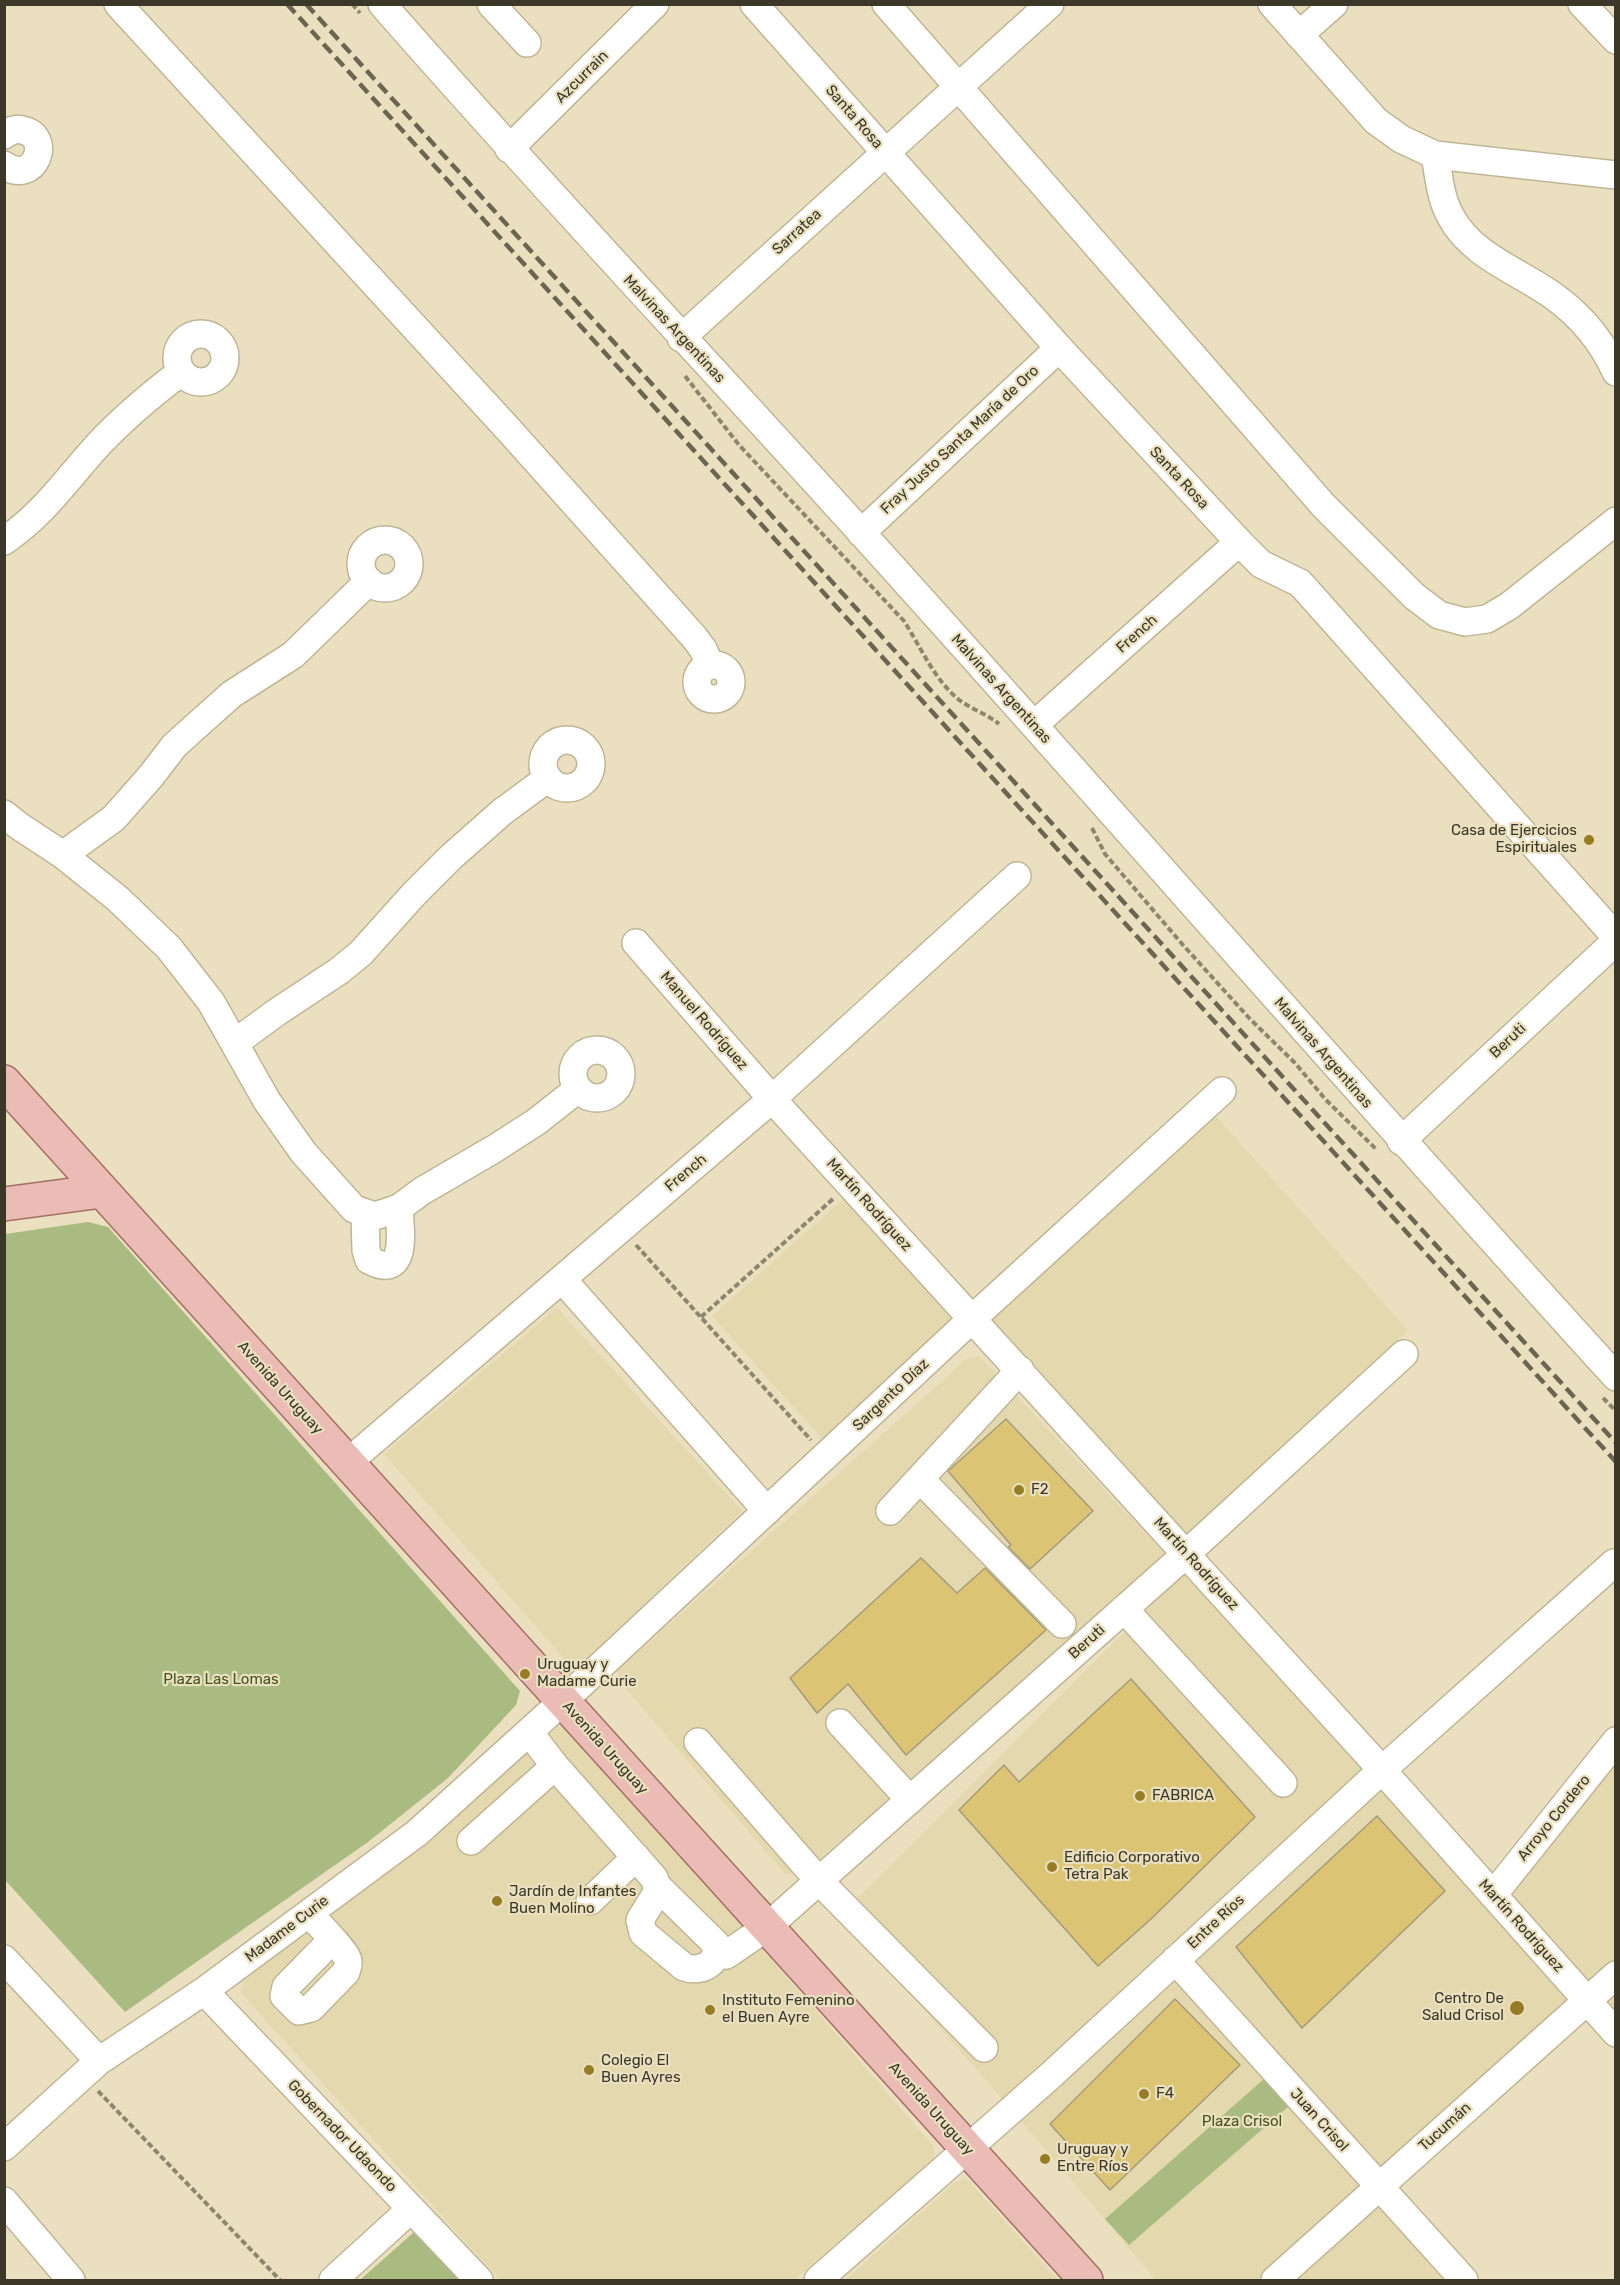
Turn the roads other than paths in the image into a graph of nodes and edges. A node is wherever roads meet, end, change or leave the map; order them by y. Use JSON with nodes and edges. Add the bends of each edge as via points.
{"nodes":[{"id":1,"x":118,"y":4,"type":"edge"},
{"id":2,"x":491,"y":4,"type":"edge"},
{"id":3,"x":655,"y":4,"type":"edge"},
{"id":4,"x":754,"y":4,"type":"edge"},
{"id":5,"x":886,"y":4,"type":"edge"},
{"id":6,"x":1050,"y":4,"type":"edge"},
{"id":7,"x":1272,"y":4,"type":"edge"},
{"id":8,"x":1334,"y":4,"type":"edge"},
{"id":9,"x":1582,"y":4,"type":"edge"},
{"id":10,"x":371,"y":9,"type":"edge"},
{"id":11,"x":1299,"y":35,"type":"junction"},
{"id":12,"x":1616,"y":40,"type":"edge"},
{"id":13,"x":527,"y":43,"type":"dead end"},
{"id":14,"x":958,"y":87,"type":"junction"},
{"id":15,"x":4,"y":135,"type":"edge"},
{"id":16,"x":509,"y":149,"type":"junction"},
{"id":17,"x":885,"y":152,"type":"junction"},
{"id":18,"x":1435,"y":155,"type":"junction"},
{"id":19,"x":4,"y":165,"type":"edge"},
{"id":20,"x":1616,"y":175,"type":"edge"},
{"id":21,"x":681,"y":338,"type":"junction"},
{"id":22,"x":1059,"y":348,"type":"junction"},
{"id":23,"x":181,"y":372,"type":"dead end"},
{"id":24,"x":1616,"y":372,"type":"edge"},
{"id":25,"x":1616,"y":522,"type":"edge"},
{"id":26,"x":861,"y":532,"type":"junction"},
{"id":27,"x":4,"y":541,"type":"edge"},
{"id":28,"x":1239,"y":542,"type":"junction"},
{"id":29,"x":369,"y":581,"type":"dead end"},
{"id":30,"x":710,"y":665,"type":"dead end"},
{"id":31,"x":1034,"y":725,"type":"junction"},
{"id":32,"x":548,"y":778,"type":"dead end"},
{"id":33,"x":4,"y":814,"type":"edge"},
{"id":34,"x":63,"y":855,"type":"junction"},
{"id":35,"x":1017,"y":876,"type":"dead end"},
{"id":36,"x":1616,"y":939,"type":"edge"},
{"id":37,"x":636,"y":943,"type":"dead end"},
{"id":38,"x":236,"y":1042,"type":"junction"},
{"id":39,"x":4,"y":1082,"type":"edge"},
{"id":40,"x":578,"y":1089,"type":"dead end"},
{"id":41,"x":1222,"y":1091,"type":"dead end"},
{"id":42,"x":772,"y":1099,"type":"junction"},
{"id":43,"x":1392,"y":1148,"type":"junction"},
{"id":44,"x":102,"y":1191,"type":"junction"},
{"id":45,"x":4,"y":1204,"type":"edge"},
{"id":46,"x":399,"y":1208,"type":"junction"},
{"id":47,"x":365,"y":1214,"type":"junction"},
{"id":48,"x":562,"y":1279,"type":"junction"},
{"id":49,"x":973,"y":1318,"type":"junction"},
{"id":50,"x":1404,"y":1354,"type":"dead end"},
{"id":51,"x":1020,"y":1370,"type":"junction"},
{"id":52,"x":1608,"y":1386,"type":"edge"},
{"id":53,"x":347,"y":1463,"type":"junction"},
{"id":54,"x":920,"y":1479,"type":"junction"},
{"id":55,"x":767,"y":1511,"type":"junction"},
{"id":56,"x":890,"y":1511,"type":"dead end"},
{"id":57,"x":1186,"y":1554,"type":"junction"},
{"id":58,"x":1614,"y":1563,"type":"edge"},
{"id":59,"x":1124,"y":1609,"type":"junction"},
{"id":60,"x":1062,"y":1624,"type":"dead end"},
{"id":61,"x":563,"y":1701,"type":"junction"},
{"id":62,"x":840,"y":1723,"type":"dead end"},
{"id":63,"x":529,"y":1732,"type":"junction"},
{"id":64,"x":698,"y":1742,"type":"dead end"},
{"id":65,"x":1616,"y":1742,"type":"edge"},
{"id":66,"x":555,"y":1766,"type":"junction"},
{"id":67,"x":1382,"y":1770,"type":"junction"},
{"id":68,"x":1283,"y":1783,"type":"dead end"},
{"id":69,"x":910,"y":1800,"type":"junction"},
{"id":70,"x":471,"y":1841,"type":"dead end"},
{"id":71,"x":636,"y":1857,"type":"junction"},
{"id":72,"x":819,"y":1881,"type":"junction"},
{"id":73,"x":657,"y":1886,"type":"junction"},
{"id":74,"x":1493,"y":1895,"type":"junction"},
{"id":75,"x":590,"y":1901,"type":"dead end"},
{"id":76,"x":309,"y":1913,"type":"junction"},
{"id":77,"x":767,"y":1928,"type":"junction"},
{"id":78,"x":332,"y":1940,"type":"dead end"},
{"id":79,"x":718,"y":1951,"type":"junction"},
{"id":80,"x":4,"y":1959,"type":"edge"},
{"id":81,"x":1175,"y":1960,"type":"junction"},
{"id":82,"x":1616,"y":1975,"type":"edge"},
{"id":83,"x":204,"y":1991,"type":"junction"},
{"id":84,"x":1587,"y":2001,"type":"junction"},
{"id":85,"x":1616,"y":2033,"type":"edge"},
{"id":86,"x":984,"y":2048,"type":"dead end"},
{"id":87,"x":91,"y":2068,"type":"junction"},
{"id":88,"x":4,"y":2147,"type":"edge"},
{"id":89,"x":967,"y":2149,"type":"junction"},
{"id":90,"x":1379,"y":2186,"type":"junction"},
{"id":91,"x":4,"y":2201,"type":"edge"},
{"id":92,"x":411,"y":2209,"type":"junction"},
{"id":93,"x":71,"y":2280,"type":"edge"},
{"id":94,"x":333,"y":2280,"type":"edge"},
{"id":95,"x":479,"y":2280,"type":"edge"},
{"id":96,"x":818,"y":2280,"type":"edge"},
{"id":97,"x":1086,"y":2280,"type":"edge"},
{"id":98,"x":1275,"y":2280,"type":"edge"},
{"id":99,"x":1464,"y":2280,"type":"edge"}],
"edges":[{"from":1,"to":30,"type":"street","via":[[508,429],[694,637]]},
{"from":2,"to":13,"type":"street"},
{"from":3,"to":16,"type":"street","name":"Azcurrain"},
{"from":4,"to":17,"type":"street","name":"Santa Rosa"},
{"from":5,"to":14,"type":"street"},
{"from":6,"to":14,"type":"street","name":"Sarratea"},
{"from":7,"to":11,"type":"street"},
{"from":8,"to":11,"type":"street"},
{"from":9,"to":12,"type":"street"},
{"from":10,"to":16,"type":"street","name":"Malvinas Argentinas"},
{"from":11,"to":18,"type":"street","via":[[1376,121],[1401,139]]},
{"from":14,"to":17,"type":"street","name":"Sarratea"},
{"from":14,"to":25,"type":"street","via":[[1323,505],[1414,596],[1439,615],[1465,622],[1486,619],[1509,606]]},
{"from":15,"to":19,"type":"street","via":[[14,130],[27,131],[39,147],[36,160],[26,169],[13,170]]},
{"from":16,"to":21,"type":"street","name":"Malvinas Argentinas"},
{"from":17,"to":21,"type":"street","name":"Sarratea"},
{"from":17,"to":22,"type":"street","name":"Santa Rosa"},
{"from":18,"to":20,"type":"street"},
{"from":18,"to":24,"type":"street","via":[[1442,196],[1464,236],[1572,310]]},
{"from":21,"to":26,"type":"street","name":"Malvinas Argentinas"},
{"from":22,"to":26,"type":"street","name":"Fray Justo Santa María de Oro"},
{"from":22,"to":28,"type":"street","name":"Santa Rosa"},
{"from":23,"to":27,"type":"street","via":[[116,427],[48,505]]},
{"from":26,"to":31,"type":"street","name":"Malvinas Argentinas"},
{"from":28,"to":31,"type":"street","name":"French"},
{"from":28,"to":36,"type":"street","name":"Santa Rosa","via":[[1261,564],[1300,583]]},
{"from":29,"to":34,"type":"street","via":[[292,655],[232,694],[195,727],[174,746],[114,818]]},
{"from":31,"to":43,"type":"street","name":"Malvinas Argentinas"},
{"from":32,"to":38,"type":"street","via":[[451,857],[361,953]]},
{"from":33,"to":34,"type":"street"},
{"from":34,"to":38,"type":"street","via":[[118,899],[169,948]]},
{"from":35,"to":42,"type":"street","name":"French"},
{"from":36,"to":43,"type":"street","name":"Beruti"},
{"from":37,"to":42,"type":"street","name":"Manuel Rodríguez"},
{"from":38,"to":47,"type":"street","via":[[267,1101],[303,1152],[354,1209]]},
{"from":39,"to":44,"type":"main road","name":"Avenida Uruguay"},
{"from":40,"to":46,"type":"street","via":[[536,1122]]},
{"from":41,"to":49,"type":"street","name":"Sargento Díaz"},
{"from":42,"to":48,"type":"street","name":"French"},
{"from":42,"to":49,"type":"street","name":"Martín Rodríguez"},
{"from":43,"to":52,"type":"street","name":"Malvinas Argentinas"},
{"from":44,"to":45,"type":"main road"},
{"from":44,"to":53,"type":"main road","name":"Avenida Uruguay"},
{"from":46,"to":47,"type":"street","via":[[375,1216]]},
{"from":46,"to":47,"type":"street","via":[[402,1246],[393,1263],[385,1265],[369,1260]]},
{"from":48,"to":53,"type":"street","name":"French"},
{"from":48,"to":55,"type":"street"},
{"from":49,"to":51,"type":"street","name":"Martín Rodríguez"},
{"from":49,"to":55,"type":"street","name":"Sargento Díaz"},
{"from":50,"to":57,"type":"street","name":"Beruti"},
{"from":51,"to":54,"type":"street"},
{"from":51,"to":57,"type":"street","name":"Martín Rodríguez"},
{"from":53,"to":61,"type":"main road","name":"Avenida Uruguay"},
{"from":54,"to":56,"type":"street"},
{"from":54,"to":60,"type":"street"},
{"from":55,"to":61,"type":"street","name":"Sargento Díaz"},
{"from":57,"to":59,"type":"street","name":"Beruti"},
{"from":57,"to":67,"type":"street","name":"Martín Rodríguez"},
{"from":58,"to":67,"type":"street","name":"Entre Ríos"},
{"from":59,"to":68,"type":"street"},
{"from":59,"to":69,"type":"street","name":"Beruti"},
{"from":61,"to":63,"type":"street","name":"Madame Curie"},
{"from":61,"to":77,"type":"main road","name":"Avenida Uruguay"},
{"from":62,"to":69,"type":"street"},
{"from":63,"to":66,"type":"street"},
{"from":63,"to":76,"type":"street","name":"Madame Curie","via":[[417,1833]]},
{"from":64,"to":72,"type":"street"},
{"from":65,"to":74,"type":"street","name":"Arroyo Cordero"},
{"from":66,"to":70,"type":"street"},
{"from":66,"to":71,"type":"street"},
{"from":67,"to":74,"type":"street","name":"Martín Rodríguez"},
{"from":67,"to":81,"type":"street","name":"Entre Ríos"},
{"from":69,"to":72,"type":"street","name":"Beruti"},
{"from":71,"to":73,"type":"street"},
{"from":71,"to":75,"type":"street"},
{"from":72,"to":77,"type":"street","name":"Beruti"},
{"from":72,"to":86,"type":"street"},
{"from":73,"to":79,"type":"street","via":[[716,1944]]},
{"from":73,"to":79,"type":"street","via":[[640,1920],[643,1933],[691,1970],[703,1968],[715,1959]]},
{"from":74,"to":84,"type":"street","name":"Martín Rodríguez"},
{"from":76,"to":78,"type":"street"},
{"from":76,"to":83,"type":"street","name":"Madame Curie"},
{"from":77,"to":79,"type":"street","name":"Beruti","via":[[726,1955]]},
{"from":77,"to":89,"type":"main road","name":"Avenida Uruguay"},
{"from":80,"to":87,"type":"street"},
{"from":81,"to":89,"type":"street","name":"Entre Ríos"},
{"from":81,"to":90,"type":"street","name":"Juan Crisol"},
{"from":82,"to":84,"type":"street","name":"Tucumán"},
{"from":83,"to":87,"type":"street","name":"Madame Curie"},
{"from":83,"to":92,"type":"street","name":"Gobernador Udaondo"},
{"from":84,"to":85,"type":"street","name":"Martín Rodríguez"},
{"from":84,"to":90,"type":"street","name":"Tucumán"},
{"from":87,"to":88,"type":"street","name":"Madame Curie"},
{"from":89,"to":96,"type":"street","name":"Entre Ríos"},
{"from":89,"to":97,"type":"main road","name":"Avenida Uruguay"},
{"from":90,"to":98,"type":"street","name":"Tucumán"},
{"from":90,"to":99,"type":"street","name":"Juan Crisol"},
{"from":91,"to":93,"type":"street"},
{"from":92,"to":94,"type":"street"},
{"from":92,"to":95,"type":"street","name":"Gobernador Udaondo"}]}
